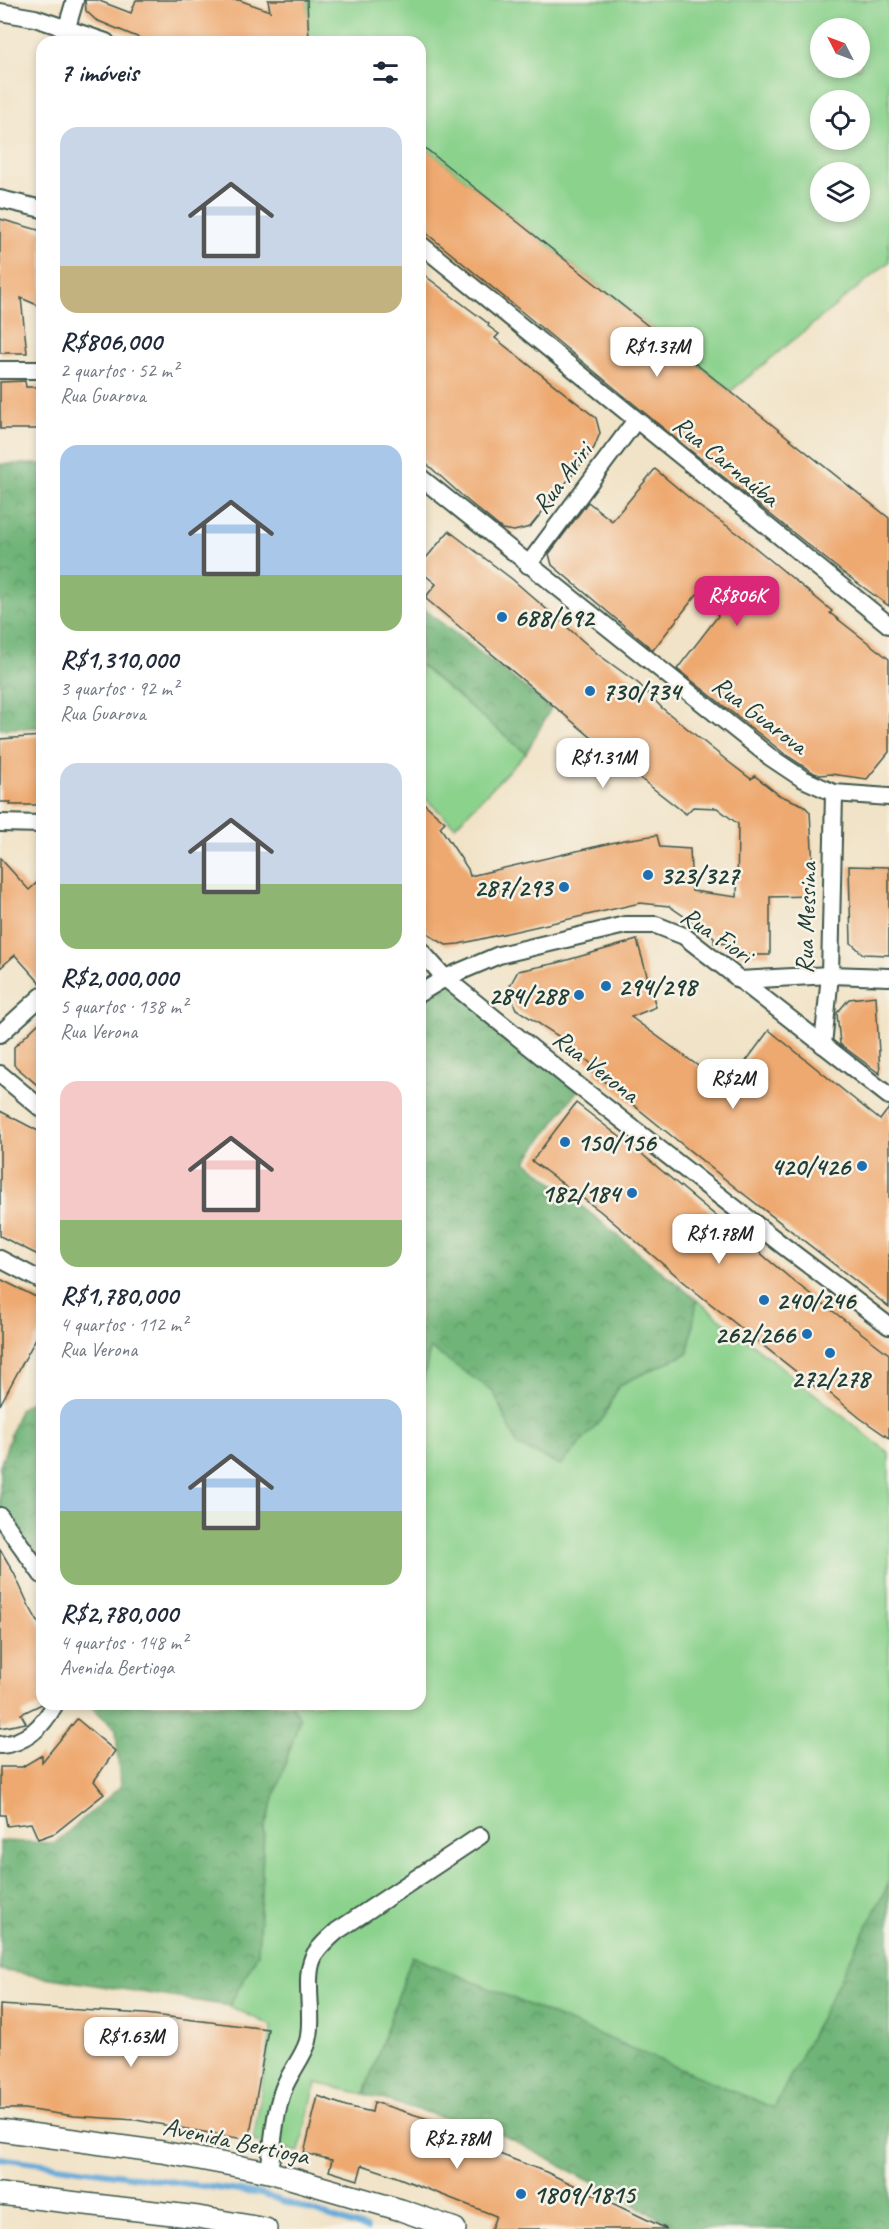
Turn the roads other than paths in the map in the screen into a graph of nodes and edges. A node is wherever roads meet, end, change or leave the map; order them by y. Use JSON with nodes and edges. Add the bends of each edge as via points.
{"nodes":[{"id":1,"x":75,"y":0,"type":"edge"},
{"id":2,"x":0,"y":12,"type":"edge"},
{"id":3,"x":67,"y":27,"type":"junction"},
{"id":4,"x":90,"y":36,"type":"edge"},
{"id":5,"x":0,"y":199,"type":"edge"},
{"id":6,"x":36,"y":208,"type":"edge"},
{"id":7,"x":426,"y":249,"type":"edge"},
{"id":8,"x":0,"y":370,"type":"edge"},
{"id":9,"x":36,"y":370,"type":"edge"},
{"id":10,"x":636,"y":420,"type":"junction"},
{"id":11,"x":426,"y":482,"type":"edge"},
{"id":12,"x":528,"y":565,"type":"junction"},
{"id":13,"x":889,"y":626,"type":"edge"},
{"id":14,"x":834,"y":793,"type":"junction"},
{"id":15,"x":889,"y":797,"type":"edge"},
{"id":16,"x":0,"y":823,"type":"edge"},
{"id":17,"x":36,"y":824,"type":"edge"},
{"id":18,"x":426,"y":957,"type":"edge"},
{"id":19,"x":830,"y":975,"type":"junction"},
{"id":20,"x":889,"y":977,"type":"edge"},
{"id":21,"x":445,"y":978,"type":"junction"},
{"id":22,"x":739,"y":980,"type":"junction"},
{"id":23,"x":426,"y":989,"type":"edge"},
{"id":24,"x":36,"y":1001,"type":"edge"},
{"id":25,"x":0,"y":1034,"type":"edge"},
{"id":26,"x":823,"y":1045,"type":"junction"},
{"id":27,"x":0,"y":1074,"type":"edge"},
{"id":28,"x":889,"y":1096,"type":"edge"},
{"id":29,"x":36,"y":1104,"type":"edge"},
{"id":30,"x":0,"y":1258,"type":"edge"},
{"id":31,"x":36,"y":1278,"type":"edge"},
{"id":32,"x":889,"y":1326,"type":"edge"},
{"id":33,"x":0,"y":1516,"type":"edge"},
{"id":34,"x":36,"y":1567,"type":"edge"},
{"id":35,"x":52,"y":1710,"type":"edge"},
{"id":36,"x":0,"y":1745,"type":"edge"},
{"id":37,"x":480,"y":1836,"type":"dead end"},
{"id":38,"x":0,"y":2130,"type":"edge"},
{"id":39,"x":269,"y":2172,"type":"junction"},
{"id":40,"x":0,"y":2194,"type":"edge"},
{"id":41,"x":266,"y":2229,"type":"edge"},
{"id":42,"x":454,"y":2229,"type":"edge"}],
"edges":[{"from":1,"to":3,"type":"street"},
{"from":2,"to":3,"type":"street"},
{"from":3,"to":4,"type":"street"},
{"from":5,"to":6,"type":"street"},
{"from":7,"to":10,"type":"street","name":"Rua Carnaúba"},
{"from":8,"to":9,"type":"street"},
{"from":10,"to":12,"type":"street","name":"Rua Ariri"},
{"from":10,"to":13,"type":"street","name":"Rua Carnaúba"},
{"from":11,"to":12,"type":"street","name":"Rua Guarova"},
{"from":12,"to":14,"type":"street","name":"Rua Guarova","via":[[770,757]]},
{"from":14,"to":15,"type":"street","name":"Rua Guarova"},
{"from":14,"to":19,"type":"street","name":"Rua Messina"},
{"from":16,"to":17,"type":"street"},
{"from":18,"to":21,"type":"street","name":"Rua Verona"},
{"from":19,"to":20,"type":"street"},
{"from":19,"to":22,"type":"street"},
{"from":19,"to":26,"type":"street","name":"Rua Messina"},
{"from":21,"to":22,"type":"street","name":"Rua Fiori","via":[[499,955],[625,925],[656,925],[684,936]]},
{"from":21,"to":23,"type":"street","name":"Rua Fiori"},
{"from":21,"to":32,"type":"street","name":"Rua Verona"},
{"from":22,"to":26,"type":"street","name":"Rua Fiori"},
{"from":24,"to":25,"type":"street"},
{"from":26,"to":28,"type":"street","name":"Rua Fiori"},
{"from":27,"to":29,"type":"street"},
{"from":30,"to":31,"type":"street"},
{"from":33,"to":34,"type":"street"},
{"from":35,"to":36,"type":"street","via":[[37,1730],[12,1744]]},
{"from":37,"to":39,"type":"street","via":[[337,1931],[314,1955],[310,1967],[308,2040],[280,2100]]},
{"from":38,"to":39,"type":"street","name":"Avenida Bertioga","via":[[162,2152]]},
{"from":39,"to":42,"type":"street","name":"Avenida Bertioga"},
{"from":40,"to":41,"type":"street","via":[[198,2217]]}]}
